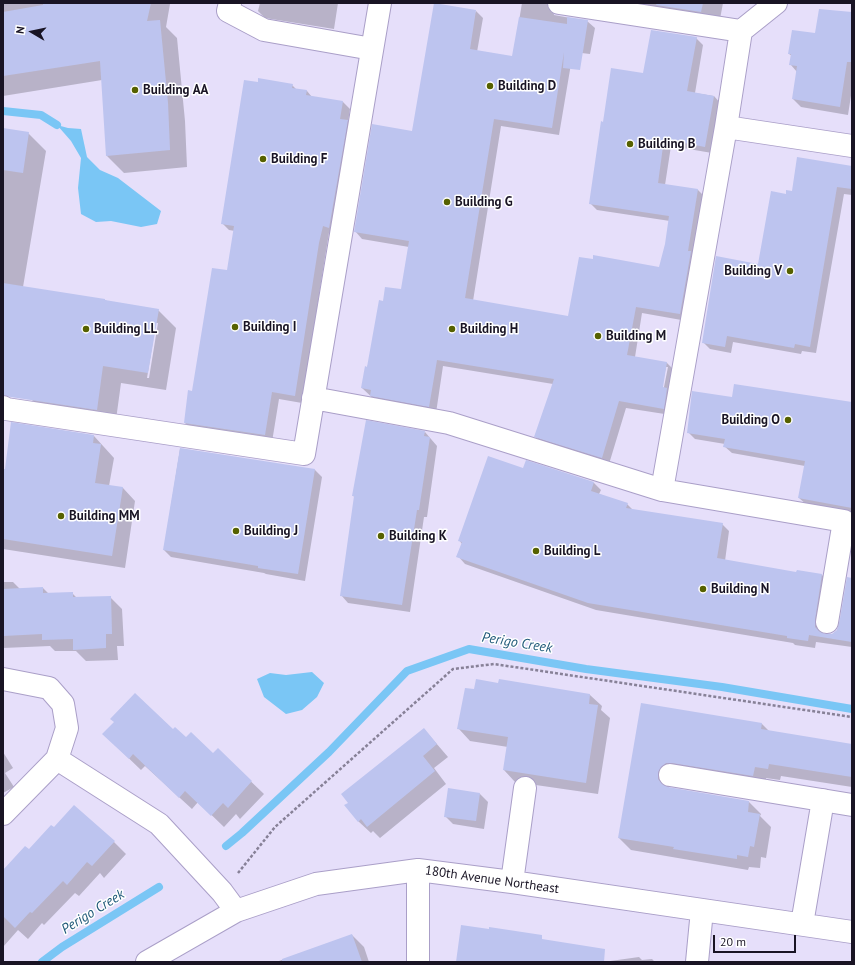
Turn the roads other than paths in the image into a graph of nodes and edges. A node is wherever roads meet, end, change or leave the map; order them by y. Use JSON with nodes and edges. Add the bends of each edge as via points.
{"nodes":[{"id":1,"x":230,"y":3,"type":"edge"},
{"id":2,"x":380,"y":3,"type":"edge"},
{"id":3,"x":559,"y":3,"type":"edge"},
{"id":4,"x":776,"y":3,"type":"edge"},
{"id":5,"x":740,"y":31,"type":"junction"},
{"id":6,"x":372,"y":49,"type":"junction"},
{"id":7,"x":726,"y":127,"type":"junction"},
{"id":8,"x":852,"y":146,"type":"edge"},
{"id":9,"x":313,"y":398,"type":"junction"},
{"id":10,"x":3,"y":407,"type":"edge"},
{"id":11,"x":662,"y":490,"type":"junction"},
{"id":12,"x":848,"y":522,"type":"edge"},
{"id":13,"x":828,"y":622,"type":"dead end"},
{"id":14,"x":3,"y":679,"type":"edge"},
{"id":15,"x":57,"y":759,"type":"junction"},
{"id":16,"x":670,"y":775,"type":"dead end"},
{"id":17,"x":525,"y":788,"type":"dead end"},
{"id":18,"x":823,"y":800,"type":"junction"},
{"id":19,"x":852,"y":805,"type":"edge"},
{"id":20,"x":3,"y":814,"type":"edge"},
{"id":21,"x":418,"y":870,"type":"junction"},
{"id":22,"x":512,"y":882,"type":"junction"},
{"id":23,"x":702,"y":910,"type":"junction"},
{"id":24,"x":236,"y":911,"type":"junction"},
{"id":25,"x":802,"y":924,"type":"junction"},
{"id":26,"x":852,"y":932,"type":"edge"},
{"id":27,"x":147,"y":962,"type":"edge"},
{"id":28,"x":418,"y":962,"type":"edge"},
{"id":29,"x":697,"y":962,"type":"edge"}],
"edges":[{"from":1,"to":6,"type":"street","via":[[228,11],[264,30]]},
{"from":2,"to":6,"type":"street"},
{"from":3,"to":5,"type":"street"},
{"from":4,"to":5,"type":"street"},
{"from":5,"to":7,"type":"street"},
{"from":6,"to":9,"type":"street"},
{"from":7,"to":8,"type":"street"},
{"from":7,"to":11,"type":"street"},
{"from":9,"to":10,"type":"street","via":[[304,454]]},
{"from":9,"to":11,"type":"street","via":[[449,423]]},
{"from":11,"to":12,"type":"street"},
{"from":12,"to":13,"type":"street"},
{"from":14,"to":15,"type":"street","via":[[49,688],[63,704],[67,728]]},
{"from":15,"to":20,"type":"street"},
{"from":15,"to":24,"type":"street","via":[[160,824]]},
{"from":16,"to":18,"type":"street"},
{"from":17,"to":22,"type":"street"},
{"from":18,"to":19,"type":"street"},
{"from":18,"to":25,"type":"street"},
{"from":21,"to":22,"type":"street","name":"180th Avenue Northeast"},
{"from":21,"to":24,"type":"street","name":"180th Avenue Northeast","via":[[316,884]]},
{"from":21,"to":28,"type":"street"},
{"from":22,"to":23,"type":"street","name":"180th Avenue Northeast"},
{"from":23,"to":25,"type":"street","name":"180th Avenue Northeast"},
{"from":23,"to":29,"type":"street"},
{"from":24,"to":27,"type":"street","name":"180th Avenue Northeast"},
{"from":25,"to":26,"type":"street","name":"180th Avenue Northeast"}]}
